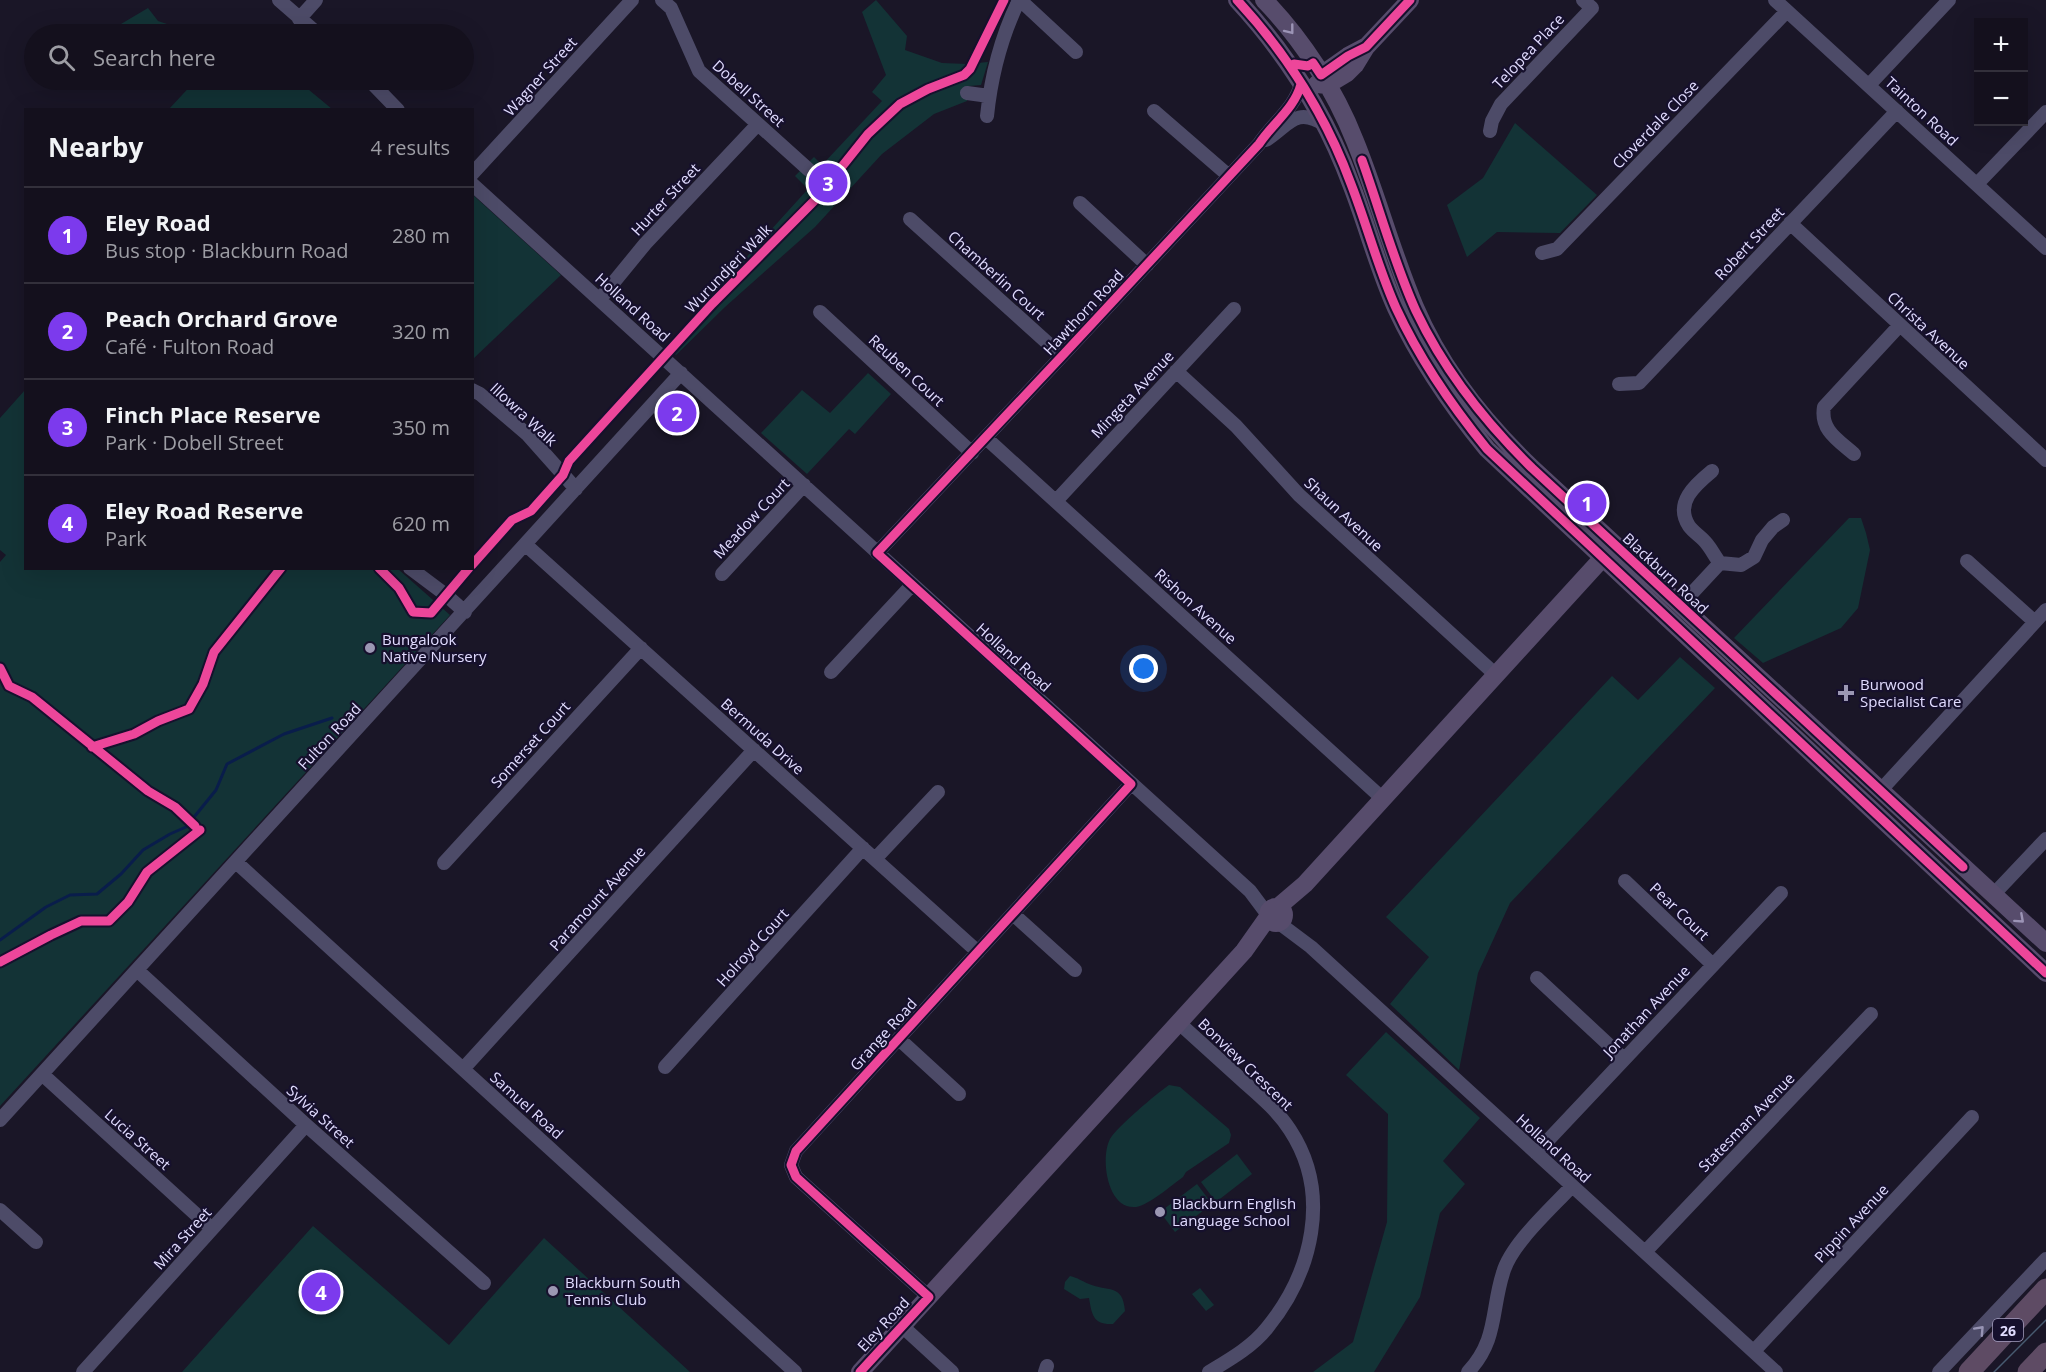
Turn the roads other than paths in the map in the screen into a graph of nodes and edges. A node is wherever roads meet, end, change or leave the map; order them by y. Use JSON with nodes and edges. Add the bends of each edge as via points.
{"nodes":[{"id":1,"x":279,"y":0,"type":"edge"},
{"id":2,"x":316,"y":0,"type":"edge"},
{"id":3,"x":632,"y":0,"type":"edge"},
{"id":4,"x":662,"y":0,"type":"edge"},
{"id":5,"x":1020,"y":0,"type":"edge"},
{"id":6,"x":1237,"y":0,"type":"edge"},
{"id":7,"x":1264,"y":0,"type":"edge"},
{"id":8,"x":1410,"y":0,"type":"edge"},
{"id":9,"x":1583,"y":0,"type":"edge"},
{"id":10,"x":1775,"y":0,"type":"edge"},
{"id":11,"x":1949,"y":0,"type":"edge"},
{"id":12,"x":1787,"y":11,"type":"junction"},
{"id":13,"x":299,"y":19,"type":"junction"},
{"id":14,"x":305,"y":24,"type":"edge"},
{"id":15,"x":1076,"y":52,"type":"dead end"},
{"id":16,"x":1313,"y":81,"type":"junction"},
{"id":17,"x":1869,"y":85,"type":"junction"},
{"id":18,"x":379,"y":90,"type":"edge"},
{"id":19,"x":967,"y":93,"type":"dead end"},
{"id":20,"x":989,"y":96,"type":"junction"},
{"id":21,"x":396,"y":108,"type":"edge"},
{"id":22,"x":1154,"y":111,"type":"dead end"},
{"id":23,"x":1897,"y":111,"type":"junction"},
{"id":24,"x":2046,"y":111,"type":"edge"},
{"id":25,"x":987,"y":116,"type":"dead end"},
{"id":26,"x":758,"y":124,"type":"junction"},
{"id":27,"x":1325,"y":125,"type":"junction"},
{"id":28,"x":1490,"y":132,"type":"dead end"},
{"id":29,"x":1259,"y":144,"type":"junction"},
{"id":30,"x":809,"y":170,"type":"dead end"},
{"id":31,"x":474,"y":172,"type":"edge"},
{"id":32,"x":1229,"y":177,"type":"junction"},
{"id":33,"x":1977,"y":184,"type":"junction"},
{"id":34,"x":474,"y":186,"type":"edge"},
{"id":35,"x":1080,"y":203,"type":"dead end"},
{"id":36,"x":1363,"y":216,"type":"junction"},
{"id":37,"x":910,"y":219,"type":"dead end"},
{"id":38,"x":1790,"y":223,"type":"junction"},
{"id":39,"x":2046,"y":248,"type":"edge"},
{"id":40,"x":1542,"y":253,"type":"dead end"},
{"id":41,"x":1147,"y":266,"type":"junction"},
{"id":42,"x":600,"y":300,"type":"junction"},
{"id":43,"x":1234,"y":309,"type":"dead end"},
{"id":44,"x":820,"y":312,"type":"dead end"},
{"id":45,"x":1900,"y":325,"type":"junction"},
{"id":46,"x":1062,"y":356,"type":"junction"},
{"id":47,"x":1176,"y":371,"type":"junction"},
{"id":48,"x":681,"y":373,"type":"junction"},
{"id":49,"x":1619,"y":384,"type":"dead end"},
{"id":50,"x":474,"y":391,"type":"edge"},
{"id":51,"x":986,"y":438,"type":"junction"},
{"id":52,"x":972,"y":453,"type":"junction"},
{"id":53,"x":1854,"y":454,"type":"dead end"},
{"id":54,"x":2046,"y":460,"type":"edge"},
{"id":55,"x":1712,"y":471,"type":"dead end"},
{"id":56,"x":804,"y":485,"type":"junction"},
{"id":57,"x":576,"y":489,"type":"junction"},
{"id":58,"x":1056,"y":501,"type":"junction"},
{"id":59,"x":1783,"y":520,"type":"dead end"},
{"id":60,"x":526,"y":545,"type":"junction"},
{"id":61,"x":1608,"y":551,"type":"junction"},
{"id":62,"x":877,"y":553,"type":"junction"},
{"id":63,"x":1967,"y":561,"type":"dead end"},
{"id":64,"x":1720,"y":563,"type":"junction"},
{"id":65,"x":413,"y":570,"type":"edge"},
{"id":66,"x":722,"y":574,"type":"dead end"},
{"id":67,"x":912,"y":585,"type":"junction"},
{"id":68,"x":1680,"y":606,"type":"junction"},
{"id":69,"x":2046,"y":610,"type":"edge"},
{"id":70,"x":465,"y":612,"type":"junction"},
{"id":71,"x":2035,"y":622,"type":"junction"},
{"id":72,"x":641,"y":648,"type":"junction"},
{"id":73,"x":831,"y":672,"type":"dead end"},
{"id":74,"x":1496,"y":675,"type":"junction"},
{"id":75,"x":754,"y":750,"type":"junction"},
{"id":76,"x":1131,"y":784,"type":"junction"},
{"id":77,"x":938,"y":792,"type":"dead end"},
{"id":78,"x":1874,"y":798,"type":"junction"},
{"id":79,"x":1383,"y":799,"type":"junction"},
{"id":80,"x":2046,"y":839,"type":"edge"},
{"id":81,"x":863,"y":848,"type":"junction"},
{"id":82,"x":875,"y":859,"type":"junction"},
{"id":83,"x":236,"y":862,"type":"junction"},
{"id":84,"x":444,"y":863,"type":"dead end"},
{"id":85,"x":1625,"y":881,"type":"dead end"},
{"id":86,"x":1780,"y":893,"type":"dead end"},
{"id":87,"x":1993,"y":895,"type":"junction"},
{"id":88,"x":1013,"y":914,"type":"junction"},
{"id":89,"x":1277,"y":915,"type":"junction"},
{"id":90,"x":2046,"y":943,"type":"edge"},
{"id":91,"x":978,"y":952,"type":"junction"},
{"id":92,"x":1713,"y":965,"type":"junction"},
{"id":93,"x":1075,"y":970,"type":"dead end"},
{"id":94,"x":138,"y":971,"type":"junction"},
{"id":95,"x":2046,"y":973,"type":"edge"},
{"id":96,"x":1537,"y":978,"type":"dead end"},
{"id":97,"x":1871,"y":1014,"type":"dead end"},
{"id":98,"x":1179,"y":1023,"type":"junction"},
{"id":99,"x":899,"y":1039,"type":"junction"},
{"id":100,"x":1624,"y":1059,"type":"junction"},
{"id":101,"x":665,"y":1067,"type":"dead end"},
{"id":102,"x":463,"y":1070,"type":"junction"},
{"id":103,"x":42,"y":1074,"type":"junction"},
{"id":104,"x":959,"y":1094,"type":"dead end"},
{"id":105,"x":1972,"y":1117,"type":"dead end"},
{"id":106,"x":0,"y":1120,"type":"edge"},
{"id":107,"x":306,"y":1125,"type":"junction"},
{"id":108,"x":1536,"y":1153,"type":"junction"},
{"id":109,"x":1572,"y":1186,"type":"junction"},
{"id":110,"x":0,"y":1210,"type":"edge"},
{"id":111,"x":212,"y":1229,"type":"junction"},
{"id":112,"x":36,"y":1242,"type":"dead end"},
{"id":113,"x":1645,"y":1252,"type":"junction"},
{"id":114,"x":2046,"y":1258,"type":"edge"},
{"id":115,"x":484,"y":1283,"type":"dead end"},
{"id":116,"x":2046,"y":1289,"type":"edge"},
{"id":117,"x":929,"y":1297,"type":"junction"},
{"id":118,"x":902,"y":1326,"type":"junction"},
{"id":119,"x":1754,"y":1351,"type":"junction"},
{"id":120,"x":2046,"y":1353,"type":"edge"},
{"id":121,"x":83,"y":1372,"type":"edge"},
{"id":122,"x":795,"y":1372,"type":"edge"},
{"id":123,"x":860,"y":1372,"type":"edge"},
{"id":124,"x":952,"y":1372,"type":"edge"},
{"id":125,"x":1209,"y":1372,"type":"edge"},
{"id":126,"x":1468,"y":1372,"type":"edge"},
{"id":127,"x":1776,"y":1372,"type":"edge"},
{"id":128,"x":1939,"y":1372,"type":"edge"},
{"id":129,"x":1969,"y":1372,"type":"edge"},
{"id":130,"x":2028,"y":1372,"type":"edge"}],
"edges":[{"from":1,"to":13,"type":"street"},
{"from":2,"to":13,"type":"street"},
{"from":3,"to":31,"type":"street","name":"Wagner Street"},
{"from":4,"to":26,"type":"street","name":"Dobell Street","via":[[671,8],[699,71]]},
{"from":5,"to":15,"type":"street"},
{"from":5,"to":20,"type":"street","via":[[1012,15]]},
{"from":6,"to":16,"type":"main road","name":"Blackburn Road","via":[[1275,45]]},
{"from":7,"to":16,"type":"main road","name":"Blackburn Road","one_way":true,"via":[[1288,28]]},
{"from":8,"to":16,"type":"main road","name":"Hawthorn Road","via":[[1366,47]]},
{"from":9,"to":28,"type":"street","name":"Telopea Place","via":[[1592,8],[1501,104]]},
{"from":10,"to":12,"type":"street","name":"Tainton Road"},
{"from":11,"to":17,"type":"street"},
{"from":12,"to":17,"type":"street","name":"Tainton Road"},
{"from":12,"to":40,"type":"street","name":"Cloverdale Close","via":[[1557,249]]},
{"from":13,"to":14,"type":"street"},
{"from":16,"to":27,"type":"main road","name":"Blackburn Road"},
{"from":16,"to":29,"type":"street","name":"Hawthorn Road"},
{"from":16,"to":36,"type":"main road","via":[[1339,135]]},
{"from":16,"to":61,"type":"main road","name":"Blackburn Road","via":[[1355,141],[1416,309],[1454,376],[1484,418]]},
{"from":17,"to":23,"type":"street","name":"Tainton Road"},
{"from":18,"to":21,"type":"street"},
{"from":19,"to":20,"type":"street"},
{"from":20,"to":25,"type":"street"},
{"from":22,"to":32,"type":"street"},
{"from":23,"to":33,"type":"street","name":"Tainton Road"},
{"from":23,"to":38,"type":"street","name":"Robert Street"},
{"from":24,"to":33,"type":"street"},
{"from":26,"to":30,"type":"street","name":"Dobell Street"},
{"from":26,"to":42,"type":"street","name":"Hurter Street","via":[[645,244]]},
{"from":27,"to":29,"type":"street","name":"Hawthorn Road","via":[[1311,117],[1295,117]]},
{"from":27,"to":36,"type":"main road","name":"Blackburn Road"},
{"from":29,"to":32,"type":"street","name":"Hawthorn Road"},
{"from":32,"to":41,"type":"street","name":"Hawthorn Road"},
{"from":33,"to":39,"type":"street","name":"Tainton Road"},
{"from":34,"to":42,"type":"street","name":"Holland Road"},
{"from":35,"to":41,"type":"street"},
{"from":36,"to":61,"type":"main road","name":"Blackburn Road","via":[[1396,308],[1446,397],[1487,449]]},
{"from":37,"to":46,"type":"street","name":"Chamberlin Court"},
{"from":38,"to":45,"type":"street","name":"Christa Avenue"},
{"from":38,"to":49,"type":"street","name":"Robert Street","via":[[1639,383]]},
{"from":41,"to":46,"type":"street","name":"Hawthorn Road"},
{"from":42,"to":48,"type":"street","name":"Holland Road"},
{"from":43,"to":47,"type":"street","name":"Mingeta Avenue"},
{"from":44,"to":52,"type":"street","name":"Reuben Court"},
{"from":45,"to":53,"type":"street","via":[[1824,407],[1822,416],[1829,431]]},
{"from":45,"to":54,"type":"street","name":"Christa Avenue"},
{"from":46,"to":51,"type":"street","name":"Hawthorn Road"},
{"from":47,"to":58,"type":"street","name":"Mingeta Avenue"},
{"from":47,"to":74,"type":"street","name":"Shaun Avenue","via":[[1236,426],[1299,495]]},
{"from":48,"to":56,"type":"street","name":"Holland Road"},
{"from":48,"to":57,"type":"street","name":"Fulton Road"},
{"from":50,"to":57,"type":"street","name":"Illowra Walk","via":[[528,435]]},
{"from":51,"to":52,"type":"street","name":"Hawthorn Road"},
{"from":51,"to":58,"type":"street","name":"Rishon Avenue"},
{"from":52,"to":62,"type":"street","name":"Hawthorn Road"},
{"from":55,"to":64,"type":"street","via":[[1685,499],[1683,514],[1689,527]]},
{"from":56,"to":62,"type":"street","name":"Holland Road"},
{"from":56,"to":66,"type":"street","name":"Meadow Court"},
{"from":57,"to":60,"type":"street","name":"Fulton Road"},
{"from":58,"to":79,"type":"street","name":"Rishon Avenue"},
{"from":59,"to":64,"type":"street","via":[[1762,540],[1754,557],[1741,565]]},
{"from":60,"to":70,"type":"street","name":"Fulton Road"},
{"from":60,"to":72,"type":"street","name":"Bermuda Drive"},
{"from":61,"to":68,"type":"main road","name":"Blackburn Road"},
{"from":61,"to":74,"type":"main road","name":"Eley Road"},
{"from":61,"to":78,"type":"main road","name":"Blackburn Road"},
{"from":62,"to":67,"type":"street","name":"Holland Road"},
{"from":63,"to":71,"type":"street"},
{"from":64,"to":68,"type":"street"},
{"from":65,"to":70,"type":"street"},
{"from":67,"to":73,"type":"street"},
{"from":67,"to":76,"type":"street","name":"Holland Road"},
{"from":68,"to":78,"type":"main road","name":"Blackburn Road"},
{"from":69,"to":71,"type":"street"},
{"from":70,"to":83,"type":"street","name":"Fulton Road"},
{"from":71,"to":78,"type":"street"},
{"from":72,"to":75,"type":"street","name":"Bermuda Drive"},
{"from":72,"to":84,"type":"street","name":"Somerset Court"},
{"from":74,"to":79,"type":"main road","name":"Eley Road"},
{"from":75,"to":81,"type":"street","name":"Bermuda Drive"},
{"from":75,"to":102,"type":"street","name":"Paramount Avenue"},
{"from":76,"to":88,"type":"street","name":"Grange Road"},
{"from":76,"to":89,"type":"street","name":"Holland Road"},
{"from":77,"to":82,"type":"street"},
{"from":78,"to":87,"type":"main road","name":"Blackburn Road"},
{"from":78,"to":95,"type":"main road","name":"Blackburn Road"},
{"from":79,"to":89,"type":"main road","name":"Eley Road"},
{"from":80,"to":87,"type":"street"},
{"from":81,"to":82,"type":"street","name":"Bermuda Drive"},
{"from":81,"to":101,"type":"street","name":"Holroyd Court"},
{"from":82,"to":91,"type":"street","name":"Bermuda Drive"},
{"from":83,"to":94,"type":"street","name":"Fulton Road"},
{"from":83,"to":102,"type":"street","name":"Samuel Road"},
{"from":85,"to":92,"type":"street","name":"Pear Court"},
{"from":86,"to":92,"type":"street","name":"Jonathan Avenue"},
{"from":87,"to":90,"type":"main road","name":"Blackburn Road","one_way":true},
{"from":88,"to":91,"type":"street","name":"Grange Road"},
{"from":88,"to":93,"type":"street"},
{"from":89,"to":98,"type":"main road","name":"Eley Road"},
{"from":89,"to":108,"type":"street","name":"Holland Road"},
{"from":91,"to":99,"type":"street","name":"Grange Road"},
{"from":92,"to":100,"type":"street","name":"Jonathan Avenue"},
{"from":94,"to":103,"type":"street","name":"Fulton Road"},
{"from":94,"to":107,"type":"street","name":"Sylvia Street"},
{"from":96,"to":100,"type":"street"},
{"from":97,"to":113,"type":"street","name":"Statesman Avenue"},
{"from":98,"to":117,"type":"main road","name":"Eley Road"},
{"from":98,"to":125,"type":"street","name":"Bonview Crescent","via":[[1269,1105],[1290,1130],[1307,1161],[1312,1193],[1313,1227],[1306,1261],[1289,1298],[1266,1330]]},
{"from":99,"to":104,"type":"street"},
{"from":99,"to":117,"type":"street","name":"Grange Road","via":[[796,1151],[791,1165],[796,1177]]},
{"from":100,"to":108,"type":"street","name":"Jonathan Avenue"},
{"from":102,"to":122,"type":"street","name":"Samuel Road"},
{"from":103,"to":106,"type":"street","name":"Fulton Road"},
{"from":103,"to":111,"type":"street","name":"Lucia Street"},
{"from":105,"to":119,"type":"street","name":"Pippin Avenue"},
{"from":107,"to":111,"type":"street","name":"Mira Street"},
{"from":107,"to":115,"type":"street","name":"Sylvia Street"},
{"from":108,"to":109,"type":"street","name":"Holland Road"},
{"from":109,"to":113,"type":"street","name":"Holland Road"},
{"from":109,"to":126,"type":"street","via":[[1520,1242],[1503,1271],[1492,1331],[1477,1363]]},
{"from":110,"to":112,"type":"street"},
{"from":111,"to":121,"type":"street","name":"Mira Street"},
{"from":113,"to":119,"type":"street","name":"Holland Road"},
{"from":128,"to":114,"type":"street","one_way":true},
{"from":116,"to":129,"type":"highway","number":"26"},
{"from":117,"to":118,"type":"main road","name":"Eley Road"},
{"from":118,"to":123,"type":"main road","name":"Eley Road"},
{"from":118,"to":124,"type":"street"},
{"from":119,"to":127,"type":"street","name":"Holland Road"},
{"from":120,"to":130,"type":"highway"}]}
